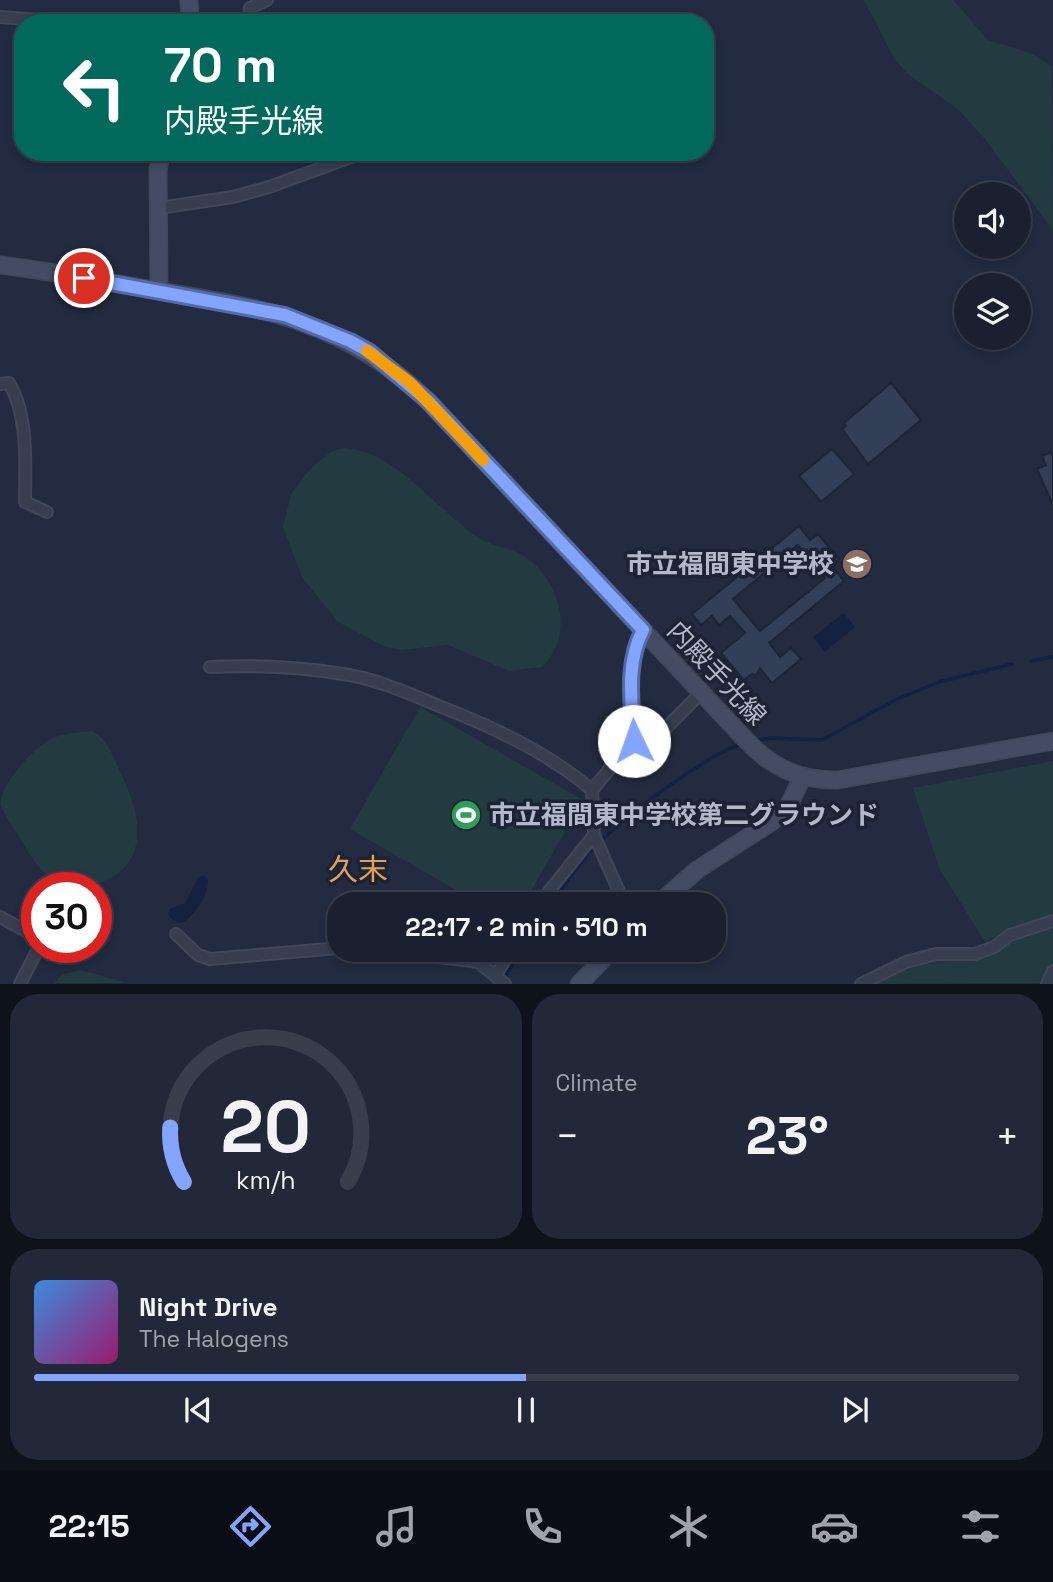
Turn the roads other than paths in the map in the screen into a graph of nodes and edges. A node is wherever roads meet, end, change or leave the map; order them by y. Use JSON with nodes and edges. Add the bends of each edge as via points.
{"nodes":[{"id":1,"x":267,"y":0,"type":"edge"},
{"id":2,"x":249,"y":14,"type":"edge"},
{"id":3,"x":160,"y":161,"type":"edge"},
{"id":4,"x":340,"y":161,"type":"edge"},
{"id":5,"x":159,"y":208,"type":"junction"},
{"id":6,"x":0,"y":265,"type":"edge"},
{"id":7,"x":159,"y":291,"type":"junction"},
{"id":8,"x":0,"y":384,"type":"edge"},
{"id":9,"x":47,"y":513,"type":"dead end"},
{"id":10,"x":643,"y":630,"type":"junction"},
{"id":11,"x":210,"y":667,"type":"dead end"},
{"id":12,"x":702,"y":692,"type":"junction"},
{"id":13,"x":634,"y":741,"type":"junction"},
{"id":14,"x":1053,"y":741,"type":"edge"},
{"id":15,"x":802,"y":778,"type":"junction"},
{"id":16,"x":592,"y":790,"type":"junction"},
{"id":17,"x":594,"y":835,"type":"junction"},
{"id":18,"x":548,"y":892,"type":"edge"},
{"id":19,"x":619,"y":892,"type":"edge"},
{"id":20,"x":672,"y":892,"type":"edge"},
{"id":21,"x":0,"y":917,"type":"edge"},
{"id":22,"x":1053,"y":921,"type":"edge"},
{"id":23,"x":21,"y":928,"type":"edge"},
{"id":24,"x":176,"y":934,"type":"dead end"},
{"id":25,"x":327,"y":949,"type":"edge"},
{"id":26,"x":478,"y":962,"type":"edge"},
{"id":27,"x":504,"y":962,"type":"edge"},
{"id":28,"x":600,"y":962,"type":"edge"},
{"id":29,"x":31,"y":963,"type":"edge"},
{"id":30,"x":1053,"y":971,"type":"edge"},
{"id":31,"x":496,"y":975,"type":"junction"},
{"id":32,"x":20,"y":984,"type":"edge"},
{"id":33,"x":505,"y":984,"type":"edge"},
{"id":34,"x":579,"y":984,"type":"edge"},
{"id":35,"x":861,"y":984,"type":"edge"},
{"id":36,"x":1047,"y":984,"type":"edge"}],
"edges":[{"from":1,"to":2,"type":"street","via":[[250,8]]},
{"from":3,"to":5,"type":"main road"},
{"from":4,"to":5,"type":"street","via":[[233,197]]},
{"from":5,"to":7,"type":"main road"},
{"from":6,"to":7,"type":"main road","name":"内殿手光線"},
{"from":7,"to":10,"type":"main road","name":"内殿手光線","via":[[285,315],[350,341],[388,365],[428,401]]},
{"from":8,"to":9,"type":"street","via":[[9,383],[13,390],[21,422],[25,502]]},
{"from":10,"to":12,"type":"main road","name":"内殿手光線"},
{"from":10,"to":13,"type":"street","via":[[634,647],[632,671]]},
{"from":11,"to":16,"type":"street","via":[[345,674],[397,688],[485,723],[571,772]]},
{"from":12,"to":13,"type":"street","via":[[664,730]]},
{"from":12,"to":15,"type":"main road","name":"内殿手光線","via":[[760,755]]},
{"from":13,"to":16,"type":"street"},
{"from":14,"to":15,"type":"main road","name":"内殿手光線","via":[[864,776]]},
{"from":15,"to":20,"type":"main road","via":[[781,814]]},
{"from":16,"to":17,"type":"street"},
{"from":17,"to":18,"type":"street"},
{"from":17,"to":19,"type":"street"},
{"from":21,"to":23,"type":"street"},
{"from":22,"to":35,"type":"street","via":[[975,954],[936,954],[906,961]]},
{"from":24,"to":25,"type":"street","via":[[209,959]]},
{"from":26,"to":31,"type":"street"},
{"from":27,"to":31,"type":"street"},
{"from":28,"to":34,"type":"main road"},
{"from":29,"to":32,"type":"street"},
{"from":30,"to":36,"type":"street"},
{"from":31,"to":33,"type":"street"}]}
